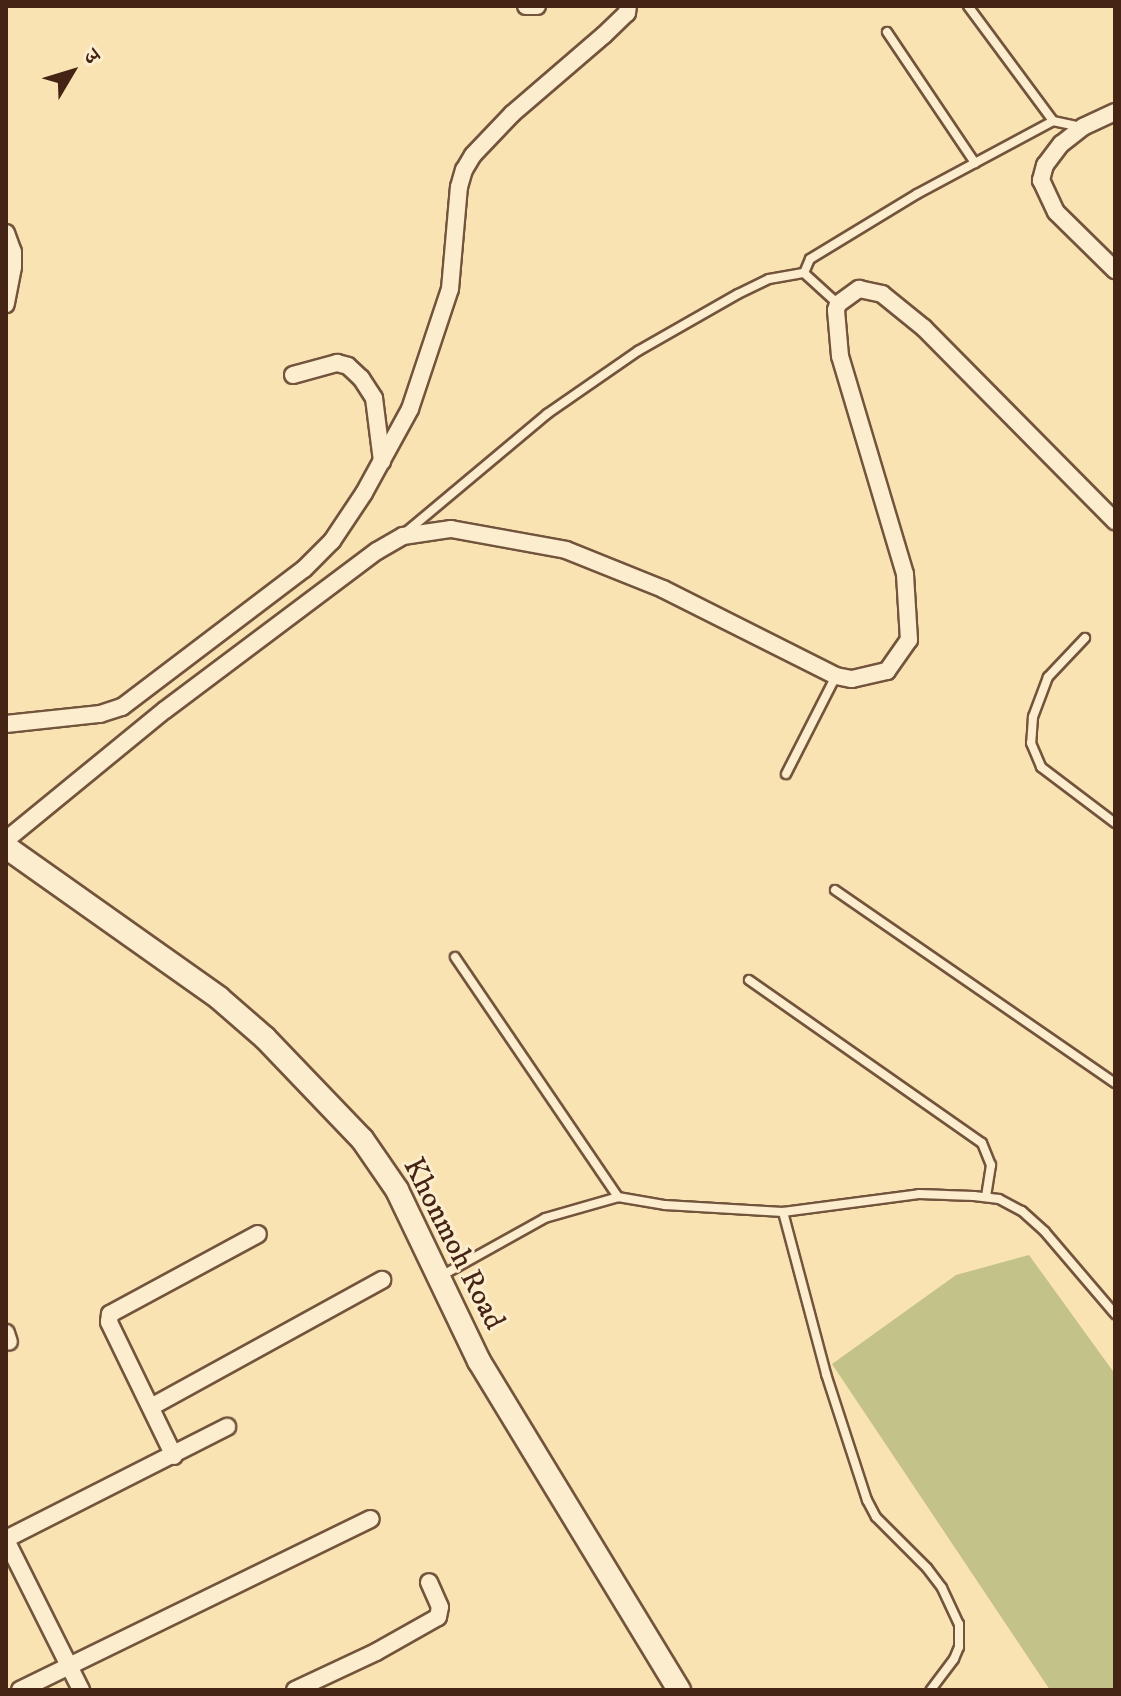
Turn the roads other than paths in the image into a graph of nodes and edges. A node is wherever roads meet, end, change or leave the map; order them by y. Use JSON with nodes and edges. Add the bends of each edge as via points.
{"nodes":[{"id":1,"x":526,"y":6,"type":"edge"},
{"id":2,"x":537,"y":6,"type":"edge"},
{"id":3,"x":628,"y":6,"type":"edge"},
{"id":4,"x":968,"y":6,"type":"edge"},
{"id":5,"x":887,"y":32,"type":"dead end"},
{"id":6,"x":1115,"y":112,"type":"edge"},
{"id":7,"x":1053,"y":121,"type":"junction"},
{"id":8,"x":1083,"y":127,"type":"junction"},
{"id":9,"x":975,"y":163,"type":"junction"},
{"id":10,"x":6,"y":233,"type":"edge"},
{"id":11,"x":1115,"y":270,"type":"edge"},
{"id":12,"x":804,"y":273,"type":"junction"},
{"id":13,"x":6,"y":304,"type":"edge"},
{"id":14,"x":838,"y":304,"type":"junction"},
{"id":15,"x":293,"y":375,"type":"dead end"},
{"id":16,"x":382,"y":461,"type":"junction"},
{"id":17,"x":1115,"y":521,"type":"edge"},
{"id":18,"x":403,"y":536,"type":"junction"},
{"id":19,"x":1085,"y":638,"type":"dead end"},
{"id":20,"x":836,"y":676,"type":"junction"},
{"id":21,"x":6,"y":724,"type":"edge"},
{"id":22,"x":786,"y":774,"type":"dead end"},
{"id":23,"x":1115,"y":823,"type":"edge"},
{"id":24,"x":6,"y":840,"type":"edge"},
{"id":25,"x":6,"y":847,"type":"edge"},
{"id":26,"x":835,"y":890,"type":"dead end"},
{"id":27,"x":455,"y":957,"type":"dead end"},
{"id":28,"x":749,"y":980,"type":"dead end"},
{"id":29,"x":1115,"y":1083,"type":"edge"},
{"id":30,"x":618,"y":1197,"type":"junction"},
{"id":31,"x":986,"y":1197,"type":"junction"},
{"id":32,"x":783,"y":1212,"type":"junction"},
{"id":33,"x":258,"y":1234,"type":"dead end"},
{"id":34,"x":437,"y":1278,"type":"junction"},
{"id":35,"x":382,"y":1280,"type":"dead end"},
{"id":36,"x":1115,"y":1314,"type":"edge"},
{"id":37,"x":151,"y":1407,"type":"junction"},
{"id":38,"x":227,"y":1427,"type":"dead end"},
{"id":39,"x":174,"y":1456,"type":"junction"},
{"id":40,"x":370,"y":1519,"type":"dead end"},
{"id":41,"x":6,"y":1539,"type":"edge"},
{"id":42,"x":429,"y":1582,"type":"dead end"},
{"id":43,"x":68,"y":1664,"type":"junction"},
{"id":44,"x":20,"y":1690,"type":"edge"},
{"id":45,"x":81,"y":1690,"type":"edge"},
{"id":46,"x":295,"y":1690,"type":"edge"},
{"id":47,"x":679,"y":1690,"type":"edge"},
{"id":48,"x":931,"y":1690,"type":"edge"}],
"edges":[{"from":1,"to":2,"type":"street"},
{"from":3,"to":16,"type":"street","via":[[604,35],[512,114],[464,170],[450,289],[410,409]]},
{"from":4,"to":7,"type":"lane"},
{"from":5,"to":9,"type":"lane"},
{"from":6,"to":8,"type":"street"},
{"from":7,"to":8,"type":"lane"},
{"from":7,"to":9,"type":"lane"},
{"from":8,"to":11,"type":"street","via":[[1061,144],[1041,180],[1070,230]]},
{"from":9,"to":12,"type":"lane","via":[[810,259]]},
{"from":10,"to":13,"type":"street","via":[[13,267]]},
{"from":12,"to":14,"type":"lane"},
{"from":12,"to":18,"type":"lane","via":[[769,279],[638,351],[547,414]]},
{"from":14,"to":17,"type":"street","via":[[859,289],[882,294],[935,338]]},
{"from":14,"to":20,"type":"street","via":[[840,356],[905,574],[909,640],[887,671],[852,679]]},
{"from":15,"to":16,"type":"street","via":[[337,363],[361,378],[374,398]]},
{"from":16,"to":21,"type":"street","via":[[332,541],[304,569],[122,707]]},
{"from":18,"to":20,"type":"street","via":[[451,529],[566,550],[663,589]]},
{"from":18,"to":24,"type":"street","via":[[165,710]]},
{"from":19,"to":23,"type":"lane","via":[[1048,677],[1033,717],[1031,743],[1041,767]]},
{"from":20,"to":22,"type":"lane"},
{"from":25,"to":34,"type":"main road","name":"Khonmoh Road","via":[[219,998],[265,1038],[362,1139],[397,1190]]},
{"from":26,"to":29,"type":"lane"},
{"from":27,"to":30,"type":"lane"},
{"from":28,"to":31,"type":"lane","via":[[982,1143],[991,1165]]},
{"from":30,"to":32,"type":"lane"},
{"from":30,"to":34,"type":"lane","via":[[545,1218]]},
{"from":31,"to":32,"type":"lane","via":[[919,1194]]},
{"from":31,"to":36,"type":"lane","via":[[1022,1211]]},
{"from":32,"to":48,"type":"lane","via":[[826,1374],[867,1500],[876,1517],[942,1588],[959,1624],[954,1659]]},
{"from":33,"to":37,"type":"street","via":[[110,1314],[109,1322]]},
{"from":34,"to":47,"type":"main road","name":"Khonmoh Road","via":[[479,1361]]},
{"from":35,"to":37,"type":"street"},
{"from":37,"to":39,"type":"street"},
{"from":38,"to":39,"type":"street"},
{"from":39,"to":41,"type":"street"},
{"from":40,"to":43,"type":"street"},
{"from":41,"to":43,"type":"street"},
{"from":42,"to":46,"type":"street","via":[[440,1607],[438,1617]]},
{"from":43,"to":44,"type":"street"},
{"from":43,"to":45,"type":"street"}]}
